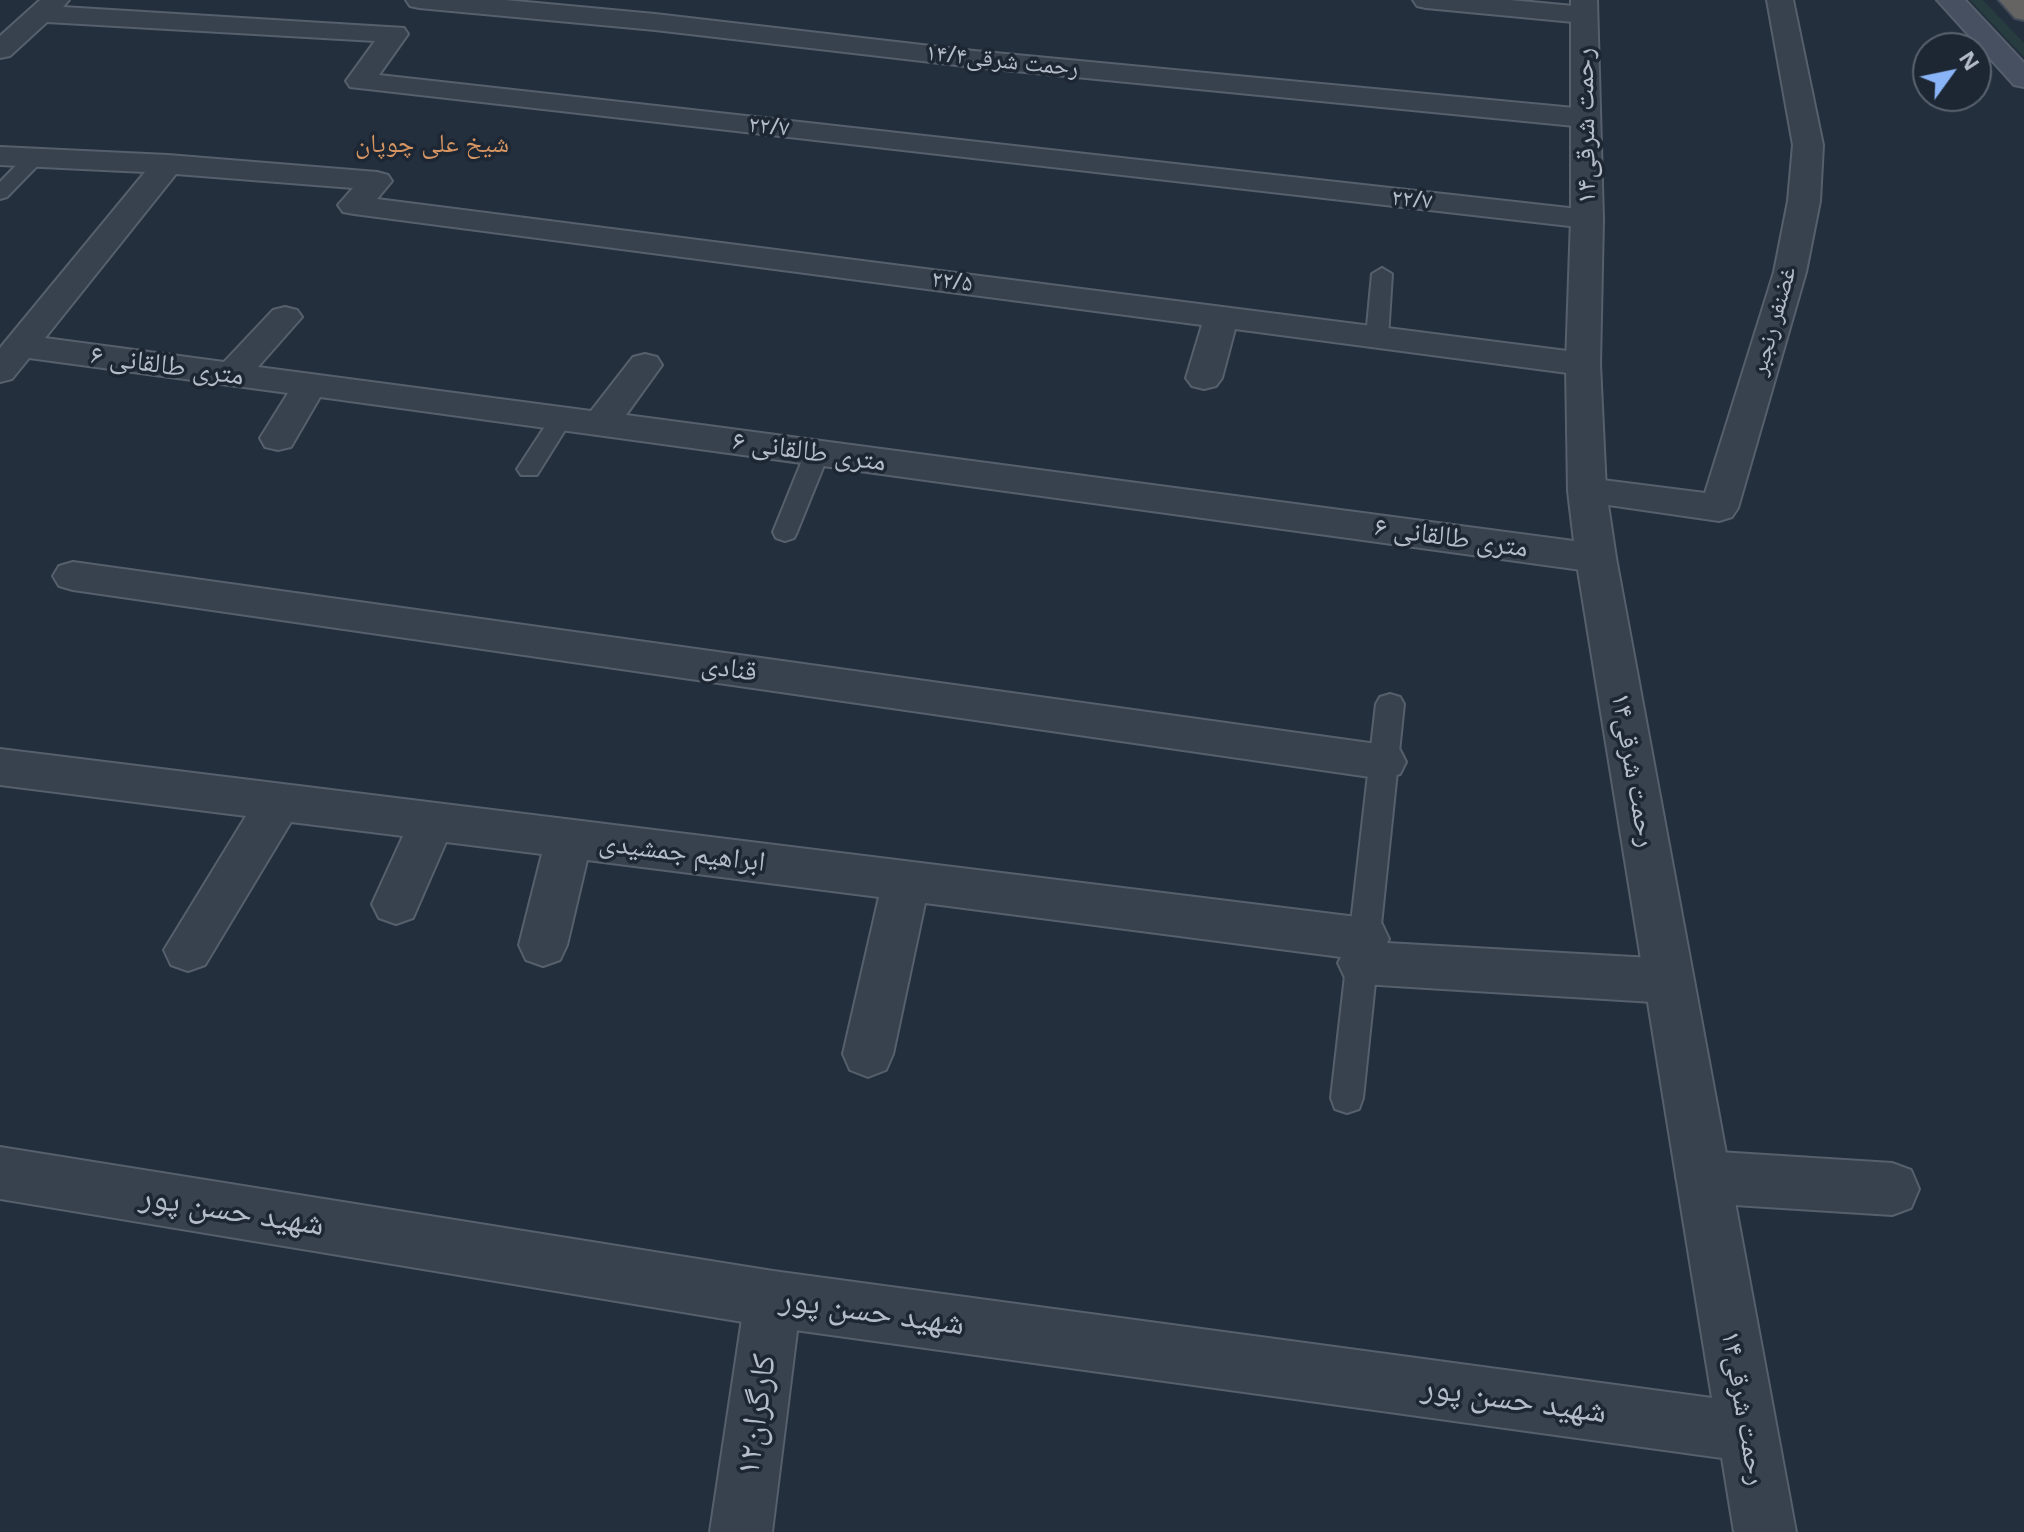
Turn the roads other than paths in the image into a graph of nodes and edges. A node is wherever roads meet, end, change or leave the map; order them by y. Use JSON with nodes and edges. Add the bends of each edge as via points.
{"nodes":[{"id":1,"x":419,"y":0,"type":"edge"},
{"id":2,"x":1426,"y":0,"type":"edge"},
{"id":3,"x":1780,"y":0,"type":"edge"},
{"id":4,"x":1950,"y":0,"type":"edge"},
{"id":5,"x":2012,"y":0,"type":"edge"},
{"id":6,"x":50,"y":4,"type":"edge"},
{"id":7,"x":1584,"y":8,"type":"edge"},
{"id":8,"x":663,"y":11,"type":"edge"},
{"id":9,"x":2024,"y":12,"type":"edge"},
{"id":10,"x":0,"y":50,"type":"edge"},
{"id":11,"x":2024,"y":79,"type":"edge"},
{"id":12,"x":1585,"y":118,"type":"junction"},
{"id":13,"x":0,"y":156,"type":"edge"},
{"id":14,"x":34,"y":158,"type":"junction"},
{"id":15,"x":168,"y":164,"type":"junction"},
{"id":16,"x":0,"y":193,"type":"edge"},
{"id":17,"x":1587,"y":219,"type":"junction"},
{"id":18,"x":1382,"y":274,"type":"dead end"},
{"id":19,"x":285,"y":317,"type":"dead end"},
{"id":20,"x":1221,"y":317,"type":"junction"},
{"id":21,"x":1377,"y":337,"type":"junction"},
{"id":22,"x":11,"y":358,"type":"edge"},
{"id":23,"x":1583,"y":364,"type":"junction"},
{"id":24,"x":645,"y":365,"type":"dead end"},
{"id":25,"x":232,"y":374,"type":"junction"},
{"id":26,"x":1204,"y":378,"type":"dead end"},
{"id":27,"x":310,"y":385,"type":"junction"},
{"id":28,"x":561,"y":419,"type":"junction"},
{"id":29,"x":600,"y":424,"type":"junction"},
{"id":30,"x":278,"y":438,"type":"dead end"},
{"id":31,"x":817,"y":453,"type":"junction"},
{"id":32,"x":529,"y":469,"type":"dead end"},
{"id":33,"x":1587,"y":491,"type":"junction"},
{"id":34,"x":785,"y":532,"type":"dead end"},
{"id":35,"x":1596,"y":558,"type":"junction"},
{"id":36,"x":73,"y":576,"type":"dead end"},
{"id":37,"x":1390,"y":704,"type":"dead end"},
{"id":38,"x":1384,"y":762,"type":"junction"},
{"id":39,"x":0,"y":767,"type":"edge"},
{"id":40,"x":279,"y":802,"type":"junction"},
{"id":41,"x":432,"y":821,"type":"junction"},
{"id":42,"x":569,"y":839,"type":"junction"},
{"id":43,"x":906,"y":881,"type":"junction"},
{"id":44,"x":396,"y":904,"type":"dead end"},
{"id":45,"x":543,"y":945,"type":"dead end"},
{"id":46,"x":188,"y":950,"type":"dead end"},
{"id":47,"x":1364,"y":951,"type":"junction"},
{"id":48,"x":1669,"y":981,"type":"junction"},
{"id":49,"x":868,"y":1054,"type":"dead end"},
{"id":50,"x":1347,"y":1098,"type":"dead end"},
{"id":51,"x":0,"y":1173,"type":"edge"},
{"id":52,"x":1703,"y":1177,"type":"junction"},
{"id":53,"x":1892,"y":1189,"type":"dead end"},
{"id":54,"x":773,"y":1299,"type":"junction"},
{"id":55,"x":1747,"y":1432,"type":"junction"},
{"id":56,"x":741,"y":1532,"type":"edge"},
{"id":57,"x":1765,"y":1532,"type":"edge"}],
"edges":[{"from":1,"to":8,"type":"street","name":"۱۴/۴رحمت شرقی"},
{"from":2,"to":7,"type":"street"},
{"from":3,"to":33,"type":"street","name":"غضنفر رنجبر","via":[[1808,145],[1804,201],[1790,272],[1719,508]]},
{"from":4,"to":11,"type":"main road"},
{"from":5,"to":9,"type":"highway"},
{"from":6,"to":10,"type":"street"},
{"from":6,"to":17,"type":"street","name":"۲۲/۷","via":[[394,34],[360,81]]},
{"from":7,"to":12,"type":"street","name":"۱۴رحمت شرقی"},
{"from":8,"to":12,"type":"street","name":"۱۴/۴رحمت شرقی","via":[[974,59]]},
{"from":12,"to":17,"type":"street","name":"۱۴رحمت شرقی"},
{"from":13,"to":14,"type":"street"},
{"from":14,"to":15,"type":"street"},
{"from":14,"to":16,"type":"lane"},
{"from":15,"to":20,"type":"street","name":"۲۲/۵","via":[[377,181],[354,205]]},
{"from":15,"to":22,"type":"street"},
{"from":17,"to":23,"type":"street","name":"۱۴رحمت شرقی"},
{"from":18,"to":21,"type":"lane"},
{"from":19,"to":25,"type":"street"},
{"from":20,"to":21,"type":"street","name":"۲۲/۵"},
{"from":20,"to":26,"type":"street"},
{"from":21,"to":23,"type":"street","name":"۲۲/۵"},
{"from":22,"to":25,"type":"street","name":"۶ متری طالقانی"},
{"from":23,"to":33,"type":"street","name":"۱۴رحمت شرقی"},
{"from":24,"to":29,"type":"street"},
{"from":25,"to":27,"type":"street","name":"۶ متری طالقانی"},
{"from":27,"to":28,"type":"street","name":"۶ متری طالقانی"},
{"from":27,"to":30,"type":"street"},
{"from":28,"to":29,"type":"street","name":"۶ متری طالقانی"},
{"from":28,"to":32,"type":"lane"},
{"from":29,"to":31,"type":"street","name":"۶ متری طالقانی"},
{"from":31,"to":34,"type":"lane"},
{"from":31,"to":35,"type":"street","name":"۶ متری طالقانی"},
{"from":33,"to":35,"type":"street","name":"۱۴رحمت شرقی"},
{"from":35,"to":48,"type":"street","name":"۱۴رحمت شرقی"},
{"from":36,"to":38,"type":"street","name":"قنادی"},
{"from":37,"to":38,"type":"lane"},
{"from":38,"to":47,"type":"lane"},
{"from":39,"to":40,"type":"street","name":"ابراهیم جمشیدی"},
{"from":40,"to":41,"type":"street","name":"ابراهیم جمشیدی"},
{"from":40,"to":46,"type":"street"},
{"from":41,"to":42,"type":"street","name":"ابراهیم جمشیدی"},
{"from":41,"to":44,"type":"street"},
{"from":42,"to":43,"type":"street","name":"ابراهیم جمشیدی"},
{"from":42,"to":45,"type":"street"},
{"from":43,"to":47,"type":"street","name":"ابراهیم جمشیدی"},
{"from":43,"to":49,"type":"street"},
{"from":47,"to":48,"type":"street","name":"ابراهیم جمشیدی"},
{"from":47,"to":50,"type":"lane"},
{"from":48,"to":52,"type":"street","name":"۱۴رحمت شرقی"},
{"from":51,"to":54,"type":"street","name":"شهید حسن پور"},
{"from":52,"to":53,"type":"street"},
{"from":52,"to":55,"type":"street","name":"۱۴رحمت شرقی"},
{"from":54,"to":55,"type":"street","name":"شهید حسن پور"},
{"from":54,"to":56,"type":"street","name":"۱۲کارگران"},
{"from":55,"to":57,"type":"street","name":"۱۴رحمت شرقی"}]}
